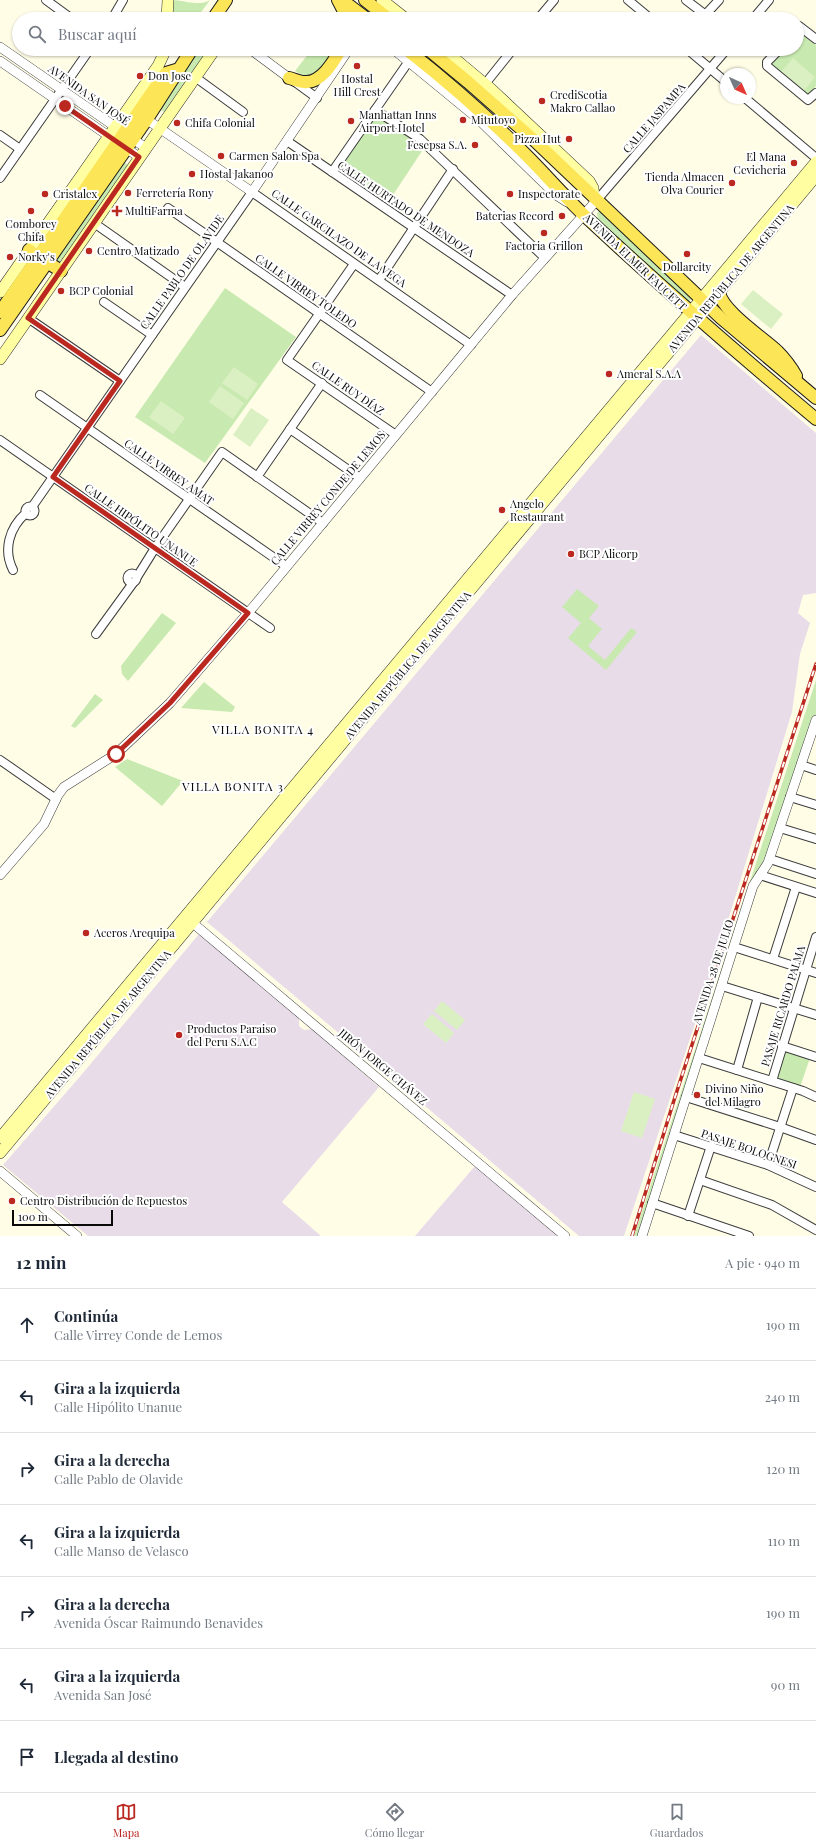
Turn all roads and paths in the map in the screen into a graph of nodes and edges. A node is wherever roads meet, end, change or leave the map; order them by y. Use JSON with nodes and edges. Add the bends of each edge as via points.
{"nodes":[{"id":1,"x":46,"y":0,"type":"edge"},
{"id":2,"x":123,"y":0,"type":"edge"},
{"id":3,"x":168,"y":0,"type":"edge"},
{"id":4,"x":226,"y":0,"type":"edge"},
{"id":5,"x":338,"y":0,"type":"edge"},
{"id":6,"x":342,"y":0,"type":"edge"},
{"id":7,"x":365,"y":0,"type":"edge"},
{"id":8,"x":382,"y":0,"type":"edge"},
{"id":9,"x":554,"y":0,"type":"edge"},
{"id":10,"x":628,"y":0,"type":"edge"},
{"id":11,"x":686,"y":0,"type":"edge"},
{"id":12,"x":719,"y":0,"type":"edge"},
{"id":13,"x":769,"y":0,"type":"edge"},
{"id":14,"x":62,"y":12,"type":"edge"},
{"id":15,"x":116,"y":12,"type":"edge"},
{"id":16,"x":167,"y":12,"type":"edge"},
{"id":17,"x":217,"y":12,"type":"edge"},
{"id":18,"x":344,"y":12,"type":"edge"},
{"id":19,"x":358,"y":12,"type":"edge"},
{"id":20,"x":380,"y":12,"type":"edge"},
{"id":21,"x":397,"y":12,"type":"edge"},
{"id":22,"x":544,"y":12,"type":"edge"},
{"id":23,"x":643,"y":12,"type":"edge"},
{"id":24,"x":702,"y":12,"type":"edge"},
{"id":25,"x":710,"y":12,"type":"edge"},
{"id":26,"x":759,"y":12,"type":"edge"},
{"id":27,"x":804,"y":29,"type":"edge"},
{"id":28,"x":816,"y":39,"type":"edge"},
{"id":29,"x":0,"y":47,"type":"edge"},
{"id":30,"x":12,"y":55,"type":"edge"},
{"id":31,"x":13,"y":56,"type":"edge"},
{"id":32,"x":85,"y":56,"type":"edge"},
{"id":33,"x":163,"y":56,"type":"edge"},
{"id":34,"x":187,"y":56,"type":"edge"},
{"id":35,"x":210,"y":56,"type":"edge"},
{"id":36,"x":259,"y":56,"type":"edge"},
{"id":37,"x":336,"y":56,"type":"edge"},
{"id":38,"x":344,"y":56,"type":"edge"},
{"id":39,"x":402,"y":56,"type":"edge"},
{"id":40,"x":414,"y":56,"type":"edge"},
{"id":41,"x":437,"y":56,"type":"edge"},
{"id":42,"x":452,"y":56,"type":"edge"},
{"id":43,"x":509,"y":56,"type":"edge"},
{"id":44,"x":696,"y":56,"type":"edge"},
{"id":45,"x":721,"y":56,"type":"edge"},
{"id":46,"x":773,"y":56,"type":"edge"},
{"id":47,"x":0,"y":61,"type":"edge"},
{"id":48,"x":408,"y":61,"type":"junction"},
{"id":49,"x":450,"y":67,"type":"junction"},
{"id":50,"x":711,"y":68,"type":"junction"},
{"id":51,"x":468,"y":69,"type":"junction"},
{"id":52,"x":178,"y":70,"type":"junction"},
{"id":53,"x":720,"y":76,"type":"edge"},
{"id":54,"x":195,"y":77,"type":"junction"},
{"id":55,"x":289,"y":78,"type":"junction"},
{"id":56,"x":484,"y":89,"type":"junction"},
{"id":57,"x":61,"y":90,"type":"junction"},
{"id":58,"x":816,"y":93,"type":"edge"},
{"id":59,"x":317,"y":98,"type":"junction"},
{"id":60,"x":55,"y":100,"type":"junction"},
{"id":61,"x":752,"y":104,"type":"edge"},
{"id":62,"x":474,"y":106,"type":"junction"},
{"id":63,"x":375,"y":110,"type":"junction"},
{"id":64,"x":243,"y":112,"type":"dead end"},
{"id":65,"x":147,"y":119,"type":"junction"},
{"id":66,"x":132,"y":122,"type":"junction"},
{"id":67,"x":516,"y":124,"type":"junction"},
{"id":68,"x":159,"y":128,"type":"junction"},
{"id":69,"x":0,"y":135,"type":"edge"},
{"id":70,"x":506,"y":136,"type":"junction"},
{"id":71,"x":121,"y":138,"type":"junction"},
{"id":72,"x":287,"y":141,"type":"junction"},
{"id":73,"x":548,"y":147,"type":"junction"},
{"id":74,"x":20,"y":149,"type":"junction"},
{"id":75,"x":142,"y":153,"type":"junction"},
{"id":76,"x":525,"y":154,"type":"junction"},
{"id":77,"x":816,"y":158,"type":"edge"},
{"id":78,"x":816,"y":162,"type":"edge"},
{"id":79,"x":453,"y":169,"type":"junction"},
{"id":80,"x":332,"y":172,"type":"junction"},
{"id":81,"x":816,"y":176,"type":"edge"},
{"id":82,"x":0,"y":178,"type":"edge"},
{"id":83,"x":583,"y":187,"type":"junction"},
{"id":84,"x":252,"y":192,"type":"junction"},
{"id":85,"x":596,"y":199,"type":"junction"},
{"id":86,"x":168,"y":208,"type":"dead end"},
{"id":87,"x":581,"y":212,"type":"junction"},
{"id":88,"x":94,"y":223,"type":"junction"},
{"id":89,"x":414,"y":228,"type":"junction"},
{"id":90,"x":217,"y":242,"type":"junction"},
{"id":91,"x":38,"y":257,"type":"junction"},
{"id":92,"x":545,"y":258,"type":"junction"},
{"id":93,"x":354,"y":264,"type":"junction"},
{"id":94,"x":61,"y":271,"type":"junction"},
{"id":95,"x":378,"y":280,"type":"junction"},
{"id":96,"x":185,"y":287,"type":"junction"},
{"id":97,"x":0,"y":292,"type":"edge"},
{"id":98,"x":719,"y":292,"type":"junction"},
{"id":99,"x":512,"y":295,"type":"junction"},
{"id":100,"x":104,"y":302,"type":"dead end"},
{"id":101,"x":704,"y":303,"type":"junction"},
{"id":102,"x":2,"y":306,"type":"edge"},
{"id":103,"x":319,"y":314,"type":"junction"},
{"id":104,"x":693,"y":316,"type":"junction"},
{"id":105,"x":28,"y":318,"type":"junction"},
{"id":106,"x":0,"y":330,"type":"edge"},
{"id":107,"x":152,"y":335,"type":"junction"},
{"id":108,"x":471,"y":345,"type":"junction"},
{"id":109,"x":0,"y":359,"type":"edge"},
{"id":110,"x":120,"y":381,"type":"junction"},
{"id":111,"x":322,"y":383,"type":"junction"},
{"id":112,"x":803,"y":387,"type":"junction"},
{"id":113,"x":432,"y":392,"type":"junction"},
{"id":114,"x":40,"y":395,"type":"dead end"},
{"id":115,"x":816,"y":398,"type":"edge"},
{"id":116,"x":816,"y":420,"type":"edge"},
{"id":117,"x":87,"y":428,"type":"junction"},
{"id":118,"x":290,"y":429,"type":"junction"},
{"id":119,"x":396,"y":435,"type":"junction"},
{"id":120,"x":0,"y":440,"type":"edge"},
{"id":121,"x":53,"y":477,"type":"junction"},
{"id":122,"x":257,"y":477,"type":"junction"},
{"id":123,"x":360,"y":478,"type":"junction"},
{"id":124,"x":189,"y":499,"type":"junction"},
{"id":125,"x":323,"y":523,"type":"junction"},
{"id":126,"x":155,"y":548,"type":"junction"},
{"id":127,"x":286,"y":566,"type":"junction"},
{"id":128,"x":13,"y":570,"type":"dead end"},
{"id":129,"x":248,"y":613,"type":"junction"},
{"id":130,"x":270,"y":628,"type":"dead end"},
{"id":131,"x":96,"y":634,"type":"dead end"},
{"id":132,"x":816,"y":720,"type":"edge"},
{"id":133,"x":814,"y":733,"type":"edge"},
{"id":134,"x":0,"y":760,"type":"edge"},
{"id":135,"x":801,"y":765,"type":"junction"},
{"id":136,"x":816,"y":770,"type":"edge"},
{"id":137,"x":58,"y":795,"type":"junction"},
{"id":138,"x":790,"y":797,"type":"junction"},
{"id":139,"x":816,"y":805,"type":"edge"},
{"id":140,"x":780,"y":828,"type":"junction"},
{"id":141,"x":816,"y":839,"type":"edge"},
{"id":142,"x":770,"y":859,"type":"junction"},
{"id":143,"x":816,"y":874,"type":"edge"},
{"id":144,"x":0,"y":875,"type":"edge"},
{"id":145,"x":760,"y":875,"type":"junction"},
{"id":146,"x":796,"y":887,"type":"junction"},
{"id":147,"x":816,"y":893,"type":"edge"},
{"id":148,"x":189,"y":920,"type":"junction"},
{"id":149,"x":816,"y":937,"type":"edge"},
{"id":150,"x":734,"y":947,"type":"junction"},
{"id":151,"x":773,"y":959,"type":"junction"},
{"id":152,"x":806,"y":970,"type":"junction"},
{"id":153,"x":816,"y":973,"type":"edge"},
{"id":154,"x":722,"y":986,"type":"junction"},
{"id":155,"x":758,"y":997,"type":"junction"},
{"id":156,"x":794,"y":1008,"type":"junction"},
{"id":157,"x":816,"y":1015,"type":"edge"},
{"id":158,"x":85,"y":1044,"type":"junction"},
{"id":159,"x":782,"y":1046,"type":"junction"},
{"id":160,"x":816,"y":1057,"type":"edge"},
{"id":161,"x":698,"y":1058,"type":"junction"},
{"id":162,"x":737,"y":1070,"type":"junction"},
{"id":163,"x":772,"y":1081,"type":"junction"},
{"id":164,"x":793,"y":1088,"type":"junction"},
{"id":165,"x":686,"y":1097,"type":"junction"},
{"id":166,"x":816,"y":1097,"type":"edge"},
{"id":167,"x":780,"y":1127,"type":"junction"},
{"id":168,"x":674,"y":1134,"type":"junction"},
{"id":169,"x":0,"y":1138,"type":"edge"},
{"id":170,"x":816,"y":1140,"type":"edge"},
{"id":171,"x":711,"y":1146,"type":"junction"},
{"id":172,"x":0,"y":1153,"type":"edge"},
{"id":173,"x":768,"y":1165,"type":"junction"},
{"id":174,"x":0,"y":1171,"type":"edge"},
{"id":175,"x":700,"y":1180,"type":"junction"},
{"id":176,"x":816,"y":1187,"type":"edge"},
{"id":177,"x":652,"y":1204,"type":"junction"},
{"id":178,"x":688,"y":1216,"type":"junction"},
{"id":179,"x":723,"y":1227,"type":"junction"},
{"id":180,"x":816,"y":1230,"type":"edge"},
{"id":181,"x":77,"y":1236,"type":"edge"},
{"id":182,"x":565,"y":1236,"type":"edge"},
{"id":183,"x":642,"y":1236,"type":"edge"},
{"id":184,"x":720,"y":1236,"type":"edge"},
{"id":185,"x":749,"y":1236,"type":"edge"}],
"edges":[{"from":1,"to":14,"type":"street"},
{"from":2,"to":15,"type":"street"},
{"from":3,"to":16,"type":"main road"},
{"from":4,"to":17,"type":"main road"},
{"from":5,"to":18,"type":"main road"},
{"from":6,"to":19,"type":"main road"},
{"from":7,"to":20,"type":"main road"},
{"from":8,"to":21,"type":"main road"},
{"from":9,"to":22,"type":"street"},
{"from":10,"to":23,"type":"street"},
{"from":11,"to":24,"type":"street"},
{"from":12,"to":25,"type":"street"},
{"from":13,"to":26,"type":"street"},
{"from":27,"to":28,"type":"street"},
{"from":29,"to":30,"type":"street","name":"AVENIDA SAN JOSÉ"},
{"from":31,"to":57,"type":"street","name":"AVENIDA SAN JOSÉ"},
{"from":32,"to":57,"type":"street"},
{"from":33,"to":71,"type":"main road"},
{"from":34,"to":52,"type":"main road"},
{"from":35,"to":54,"type":"main road"},
{"from":36,"to":55,"type":"street"},
{"from":37,"to":55,"type":"main road","via":[[318,79],[304,82]]},
{"from":38,"to":59,"type":"street","name":"CALLE PABLO DE OLAVIDE"},
{"from":39,"to":48,"type":"street"},
{"from":40,"to":62,"type":"main road","name":"AVENIDA ELMER FAUCETT"},
{"from":41,"to":49,"type":"main road","name":"AVENIDA ELMER FAUCETT"},
{"from":42,"to":51,"type":"main road"},
{"from":43,"to":56,"type":"street"},
{"from":44,"to":50,"type":"street"},
{"from":45,"to":50,"type":"street","name":"CALLE JASPAMPA"},
{"from":46,"to":58,"type":"street","via":[[767,62],[767,66],[808,100]]},
{"from":47,"to":60,"type":"street","name":"AVENIDA SAN JOSÉ"},
{"from":48,"to":63,"type":"street"},
{"from":48,"to":87,"type":"street","via":[[477,118],[556,195]]},
{"from":49,"to":51,"type":"main road"},
{"from":49,"to":56,"type":"main road","name":"AVENIDA ELMER FAUCETT"},
{"from":50,"to":53,"type":"street"},
{"from":50,"to":85,"type":"street","name":"CALLE JASPAMPA"},
{"from":51,"to":56,"type":"main road"},
{"from":52,"to":65,"type":"main road"},
{"from":52,"to":66,"type":"main road","via":[[166,72]]},
{"from":54,"to":64,"type":"street"},
{"from":54,"to":68,"type":"main road"},
{"from":55,"to":59,"type":"street"},
{"from":56,"to":62,"type":"main road","via":[[473,95]]},
{"from":56,"to":67,"type":"main road","name":"AVENIDA ELMER FAUCETT"},
{"from":56,"to":73,"type":"main road"},
{"from":57,"to":60,"type":"street"},
{"from":57,"to":71,"type":"street","name":"AVENIDA SAN JOSÉ"},
{"from":59,"to":72,"type":"street","name":"CALLE PABLO DE OLAVIDE"},
{"from":60,"to":71,"type":"street","name":"AVENIDA SAN JOSÉ"},
{"from":60,"to":74,"type":"street"},
{"from":61,"to":77,"type":"street"},
{"from":62,"to":70,"type":"main road","name":"AVENIDA ELMER FAUCETT"},
{"from":63,"to":79,"type":"street","via":[[420,139]]},
{"from":63,"to":80,"type":"street"},
{"from":65,"to":66,"type":"street"},
{"from":65,"to":68,"type":"street","name":"CALLE GARCILAZO DE LA VEGA"},
{"from":65,"to":71,"type":"main road"},
{"from":66,"to":71,"type":"main road"},
{"from":67,"to":70,"type":"main road","via":[[506,127]]},
{"from":67,"to":73,"type":"main road","name":"AVENIDA ELMER FAUCETT"},
{"from":68,"to":75,"type":"main road"},
{"from":68,"to":84,"type":"street","name":"CALLE GARCILAZO DE LA VEGA"},
{"from":69,"to":74,"type":"street"},
{"from":70,"to":76,"type":"main road","name":"AVENIDA ELMER FAUCETT"},
{"from":71,"to":75,"type":"street","name":"AVENIDA SAN JOSÉ"},
{"from":71,"to":91,"type":"main road"},
{"from":71,"to":91,"type":"main road"},
{"from":72,"to":80,"type":"street","name":"CALLE HURTADO DE MENDOZA"},
{"from":72,"to":84,"type":"street","name":"CALLE PABLO DE OLAVIDE"},
{"from":73,"to":83,"type":"main road","name":"AVENIDA ELMER FAUCETT"},
{"from":73,"to":85,"type":"main road","via":[[589,181]]},
{"from":74,"to":82,"type":"street"},
{"from":75,"to":88,"type":"main road"},
{"from":76,"to":83,"type":"main road","via":[[551,166],[578,191]]},
{"from":76,"to":87,"type":"main road","name":"AVENIDA ELMER FAUCETT"},
{"from":78,"to":101,"type":"main road","name":"AVENIDA REPÚBLICA DE ARGENTINA"},
{"from":79,"to":89,"type":"street"},
{"from":79,"to":92,"type":"street"},
{"from":80,"to":89,"type":"street","name":"CALLE HURTADO DE MENDOZA"},
{"from":81,"to":98,"type":"main road","name":"AVENIDA REPÚBLICA DE ARGENTINA"},
{"from":83,"to":85,"type":"main road","name":"AVENIDA ELMER FAUCETT"},
{"from":84,"to":90,"type":"street","name":"CALLE PABLO DE OLAVIDE"},
{"from":84,"to":93,"type":"street","name":"CALLE GARCILAZO DE LA VEGA"},
{"from":85,"to":87,"type":"street","name":"CALLE VIRREY CONDE DE LEMOS"},
{"from":85,"to":101,"type":"main road","name":"AVENIDA ELMER FAUCETT"},
{"from":86,"to":90,"type":"street","name":"CALLE VIRREY TOLEDO"},
{"from":87,"to":92,"type":"street","name":"CALLE VIRREY CONDE DE LEMOS"},
{"from":87,"to":104,"type":"main road","name":"AVENIDA ELMER FAUCETT"},
{"from":88,"to":94,"type":"main road"},
{"from":88,"to":96,"type":"street"},
{"from":89,"to":95,"type":"street"},
{"from":89,"to":99,"type":"street","name":"CALLE HURTADO DE MENDOZA"},
{"from":90,"to":96,"type":"street","name":"CALLE PABLO DE OLAVIDE"},
{"from":90,"to":103,"type":"street","name":"CALLE VIRREY TOLEDO"},
{"from":91,"to":94,"type":"main road"},
{"from":91,"to":97,"type":"main road"},
{"from":91,"to":102,"type":"main road"},
{"from":91,"to":106,"type":"main road"},
{"from":92,"to":99,"type":"street","name":"CALLE VIRREY CONDE DE LEMOS"},
{"from":93,"to":95,"type":"street","name":"CALLE GARCILAZO DE LA VEGA"},
{"from":93,"to":103,"type":"street"},
{"from":94,"to":105,"type":"main road"},
{"from":95,"to":108,"type":"street","name":"CALLE GARCILAZO DE LA VEGA"},
{"from":96,"to":107,"type":"street","name":"CALLE PABLO DE OLAVIDE"},
{"from":98,"to":101,"type":"main road","name":"AVENIDA REPÚBLICA DE ARGENTINA"},
{"from":98,"to":112,"type":"main road","via":[[724,305],[777,351]]},
{"from":99,"to":108,"type":"street","name":"CALLE VIRREY CONDE DE LEMOS"},
{"from":100,"to":107,"type":"street"},
{"from":101,"to":104,"type":"main road","name":"AVENIDA REPÚBLICA DE ARGENTINA"},
{"from":101,"to":112,"type":"main road","name":"AVENIDA ELMER FAUCETT"},
{"from":103,"to":111,"type":"street","name":"CALLE RUY DÍAZ","via":[[287,360]]},
{"from":103,"to":113,"type":"street","name":"CALLE VIRREY TOLEDO"},
{"from":104,"to":116,"type":"main road","name":"AVENIDA ELMER FAUCETT"},
{"from":104,"to":148,"type":"main road","name":"AVENIDA REPÚBLICA DE ARGENTINA"},
{"from":105,"to":109,"type":"main road"},
{"from":105,"to":110,"type":"street"},
{"from":107,"to":110,"type":"street","name":"CALLE PABLO DE OLAVIDE"},
{"from":108,"to":113,"type":"street","name":"CALLE VIRREY CONDE DE LEMOS"},
{"from":110,"to":117,"type":"street","name":"CALLE PABLO DE OLAVIDE"},
{"from":111,"to":118,"type":"street"},
{"from":111,"to":119,"type":"street","name":"CALLE RUY DÍAZ"},
{"from":112,"to":115,"type":"main road","name":"AVENIDA ELMER FAUCETT"},
{"from":113,"to":119,"type":"street","name":"CALLE VIRREY CONDE DE LEMOS"},
{"from":114,"to":117,"type":"street","name":"CALLE VIRREY AMAT"},
{"from":117,"to":121,"type":"street","name":"CALLE PABLO DE OLAVIDE"},
{"from":117,"to":124,"type":"street","name":"CALLE VIRREY AMAT"},
{"from":118,"to":122,"type":"street"},
{"from":118,"to":123,"type":"street"},
{"from":119,"to":123,"type":"street","name":"CALLE VIRREY CONDE DE LEMOS"},
{"from":120,"to":121,"type":"street","name":"CALLE HIPÓLITO UNANUE"},
{"from":121,"to":126,"type":"street","name":"CALLE HIPÓLITO UNANUE"},
{"from":121,"to":128,"type":"street","name":"CALLE PABLO DE OLAVIDE","via":[[16,525],[8,544],[8,558]]},
{"from":122,"to":124,"type":"street","via":[[222,452]]},
{"from":122,"to":125,"type":"street"},
{"from":123,"to":125,"type":"street","name":"CALLE VIRREY CONDE DE LEMOS"},
{"from":124,"to":126,"type":"street"},
{"from":124,"to":127,"type":"street","name":"CALLE VIRREY AMAT"},
{"from":125,"to":127,"type":"street","name":"CALLE VIRREY CONDE DE LEMOS"},
{"from":126,"to":129,"type":"street","name":"CALLE HIPÓLITO UNANUE"},
{"from":126,"to":131,"type":"street"},
{"from":127,"to":129,"type":"street","name":"CALLE VIRREY CONDE DE LEMOS"},
{"from":129,"to":130,"type":"street","name":"CALLE HIPÓLITO UNANUE"},
{"from":129,"to":137,"type":"street","name":"CALLE VIRREY CONDE DE LEMOS","via":[[145,728],[116,754],[71,781]]},
{"from":132,"to":133,"type":"street","name":"AVENIDA 28 DE JULIO"},
{"from":133,"to":135,"type":"street","name":"AVENIDA 28 DE JULIO"},
{"from":134,"to":137,"type":"street"},
{"from":135,"to":136,"type":"street"},
{"from":135,"to":138,"type":"street","name":"AVENIDA 28 DE JULIO"},
{"from":137,"to":144,"type":"street","via":[[44,824]]},
{"from":138,"to":139,"type":"street"},
{"from":138,"to":140,"type":"street","name":"AVENIDA 28 DE JULIO"},
{"from":140,"to":141,"type":"street"},
{"from":140,"to":142,"type":"street","name":"AVENIDA 28 DE JULIO"},
{"from":142,"to":143,"type":"street"},
{"from":142,"to":145,"type":"street","name":"AVENIDA 28 DE JULIO"},
{"from":145,"to":146,"type":"street"},
{"from":145,"to":150,"type":"street","name":"AVENIDA 28 DE JULIO","via":[[753,886]]},
{"from":146,"to":147,"type":"street"},
{"from":146,"to":151,"type":"street"},
{"from":148,"to":158,"type":"main road","name":"AVENIDA REPÚBLICA DE ARGENTINA"},
{"from":148,"to":182,"type":"street","name":"JIRÓN JORGE CHÁVEZ"},
{"from":149,"to":152,"type":"street","name":"PASAJE RICARDO PALMA"},
{"from":150,"to":151,"type":"street"},
{"from":150,"to":154,"type":"street","name":"AVENIDA 28 DE JULIO"},
{"from":151,"to":152,"type":"street"},
{"from":152,"to":153,"type":"street"},
{"from":152,"to":156,"type":"street","name":"PASAJE RICARDO PALMA"},
{"from":154,"to":155,"type":"street"},
{"from":154,"to":161,"type":"street","name":"AVENIDA 28 DE JULIO"},
{"from":155,"to":156,"type":"street"},
{"from":155,"to":162,"type":"street"},
{"from":156,"to":157,"type":"street"},
{"from":156,"to":159,"type":"street","name":"PASAJE RICARDO PALMA"},
{"from":158,"to":169,"type":"main road","name":"AVENIDA REPÚBLICA DE ARGENTINA"},
{"from":158,"to":172,"type":"main road","name":"AVENIDA REPÚBLICA DE ARGENTINA"},
{"from":159,"to":160,"type":"street"},
{"from":159,"to":163,"type":"street","name":"PASAJE RICARDO PALMA"},
{"from":161,"to":162,"type":"street"},
{"from":161,"to":165,"type":"street","name":"AVENIDA 28 DE JULIO"},
{"from":162,"to":163,"type":"street"},
{"from":163,"to":164,"type":"street"},
{"from":164,"to":166,"type":"street"},
{"from":164,"to":167,"type":"street"},
{"from":165,"to":167,"type":"street"},
{"from":165,"to":168,"type":"street","name":"AVENIDA 28 DE JULIO"},
{"from":167,"to":170,"type":"street"},
{"from":167,"to":173,"type":"street"},
{"from":168,"to":171,"type":"street","name":"PASAJE BOLOGNESI"},
{"from":168,"to":177,"type":"street","name":"AVENIDA 28 DE JULIO"},
{"from":171,"to":173,"type":"street","name":"PASAJE BOLOGNESI"},
{"from":171,"to":175,"type":"street"},
{"from":173,"to":176,"type":"street","name":"PASAJE BOLOGNESI"},
{"from":174,"to":181,"type":"street"},
{"from":175,"to":178,"type":"street"},
{"from":175,"to":180,"type":"street","via":[[772,1205]]},
{"from":177,"to":178,"type":"street"},
{"from":177,"to":183,"type":"street","name":"AVENIDA 28 DE JULIO"},
{"from":178,"to":179,"type":"street"},
{"from":179,"to":184,"type":"street"},
{"from":179,"to":185,"type":"street"}]}
